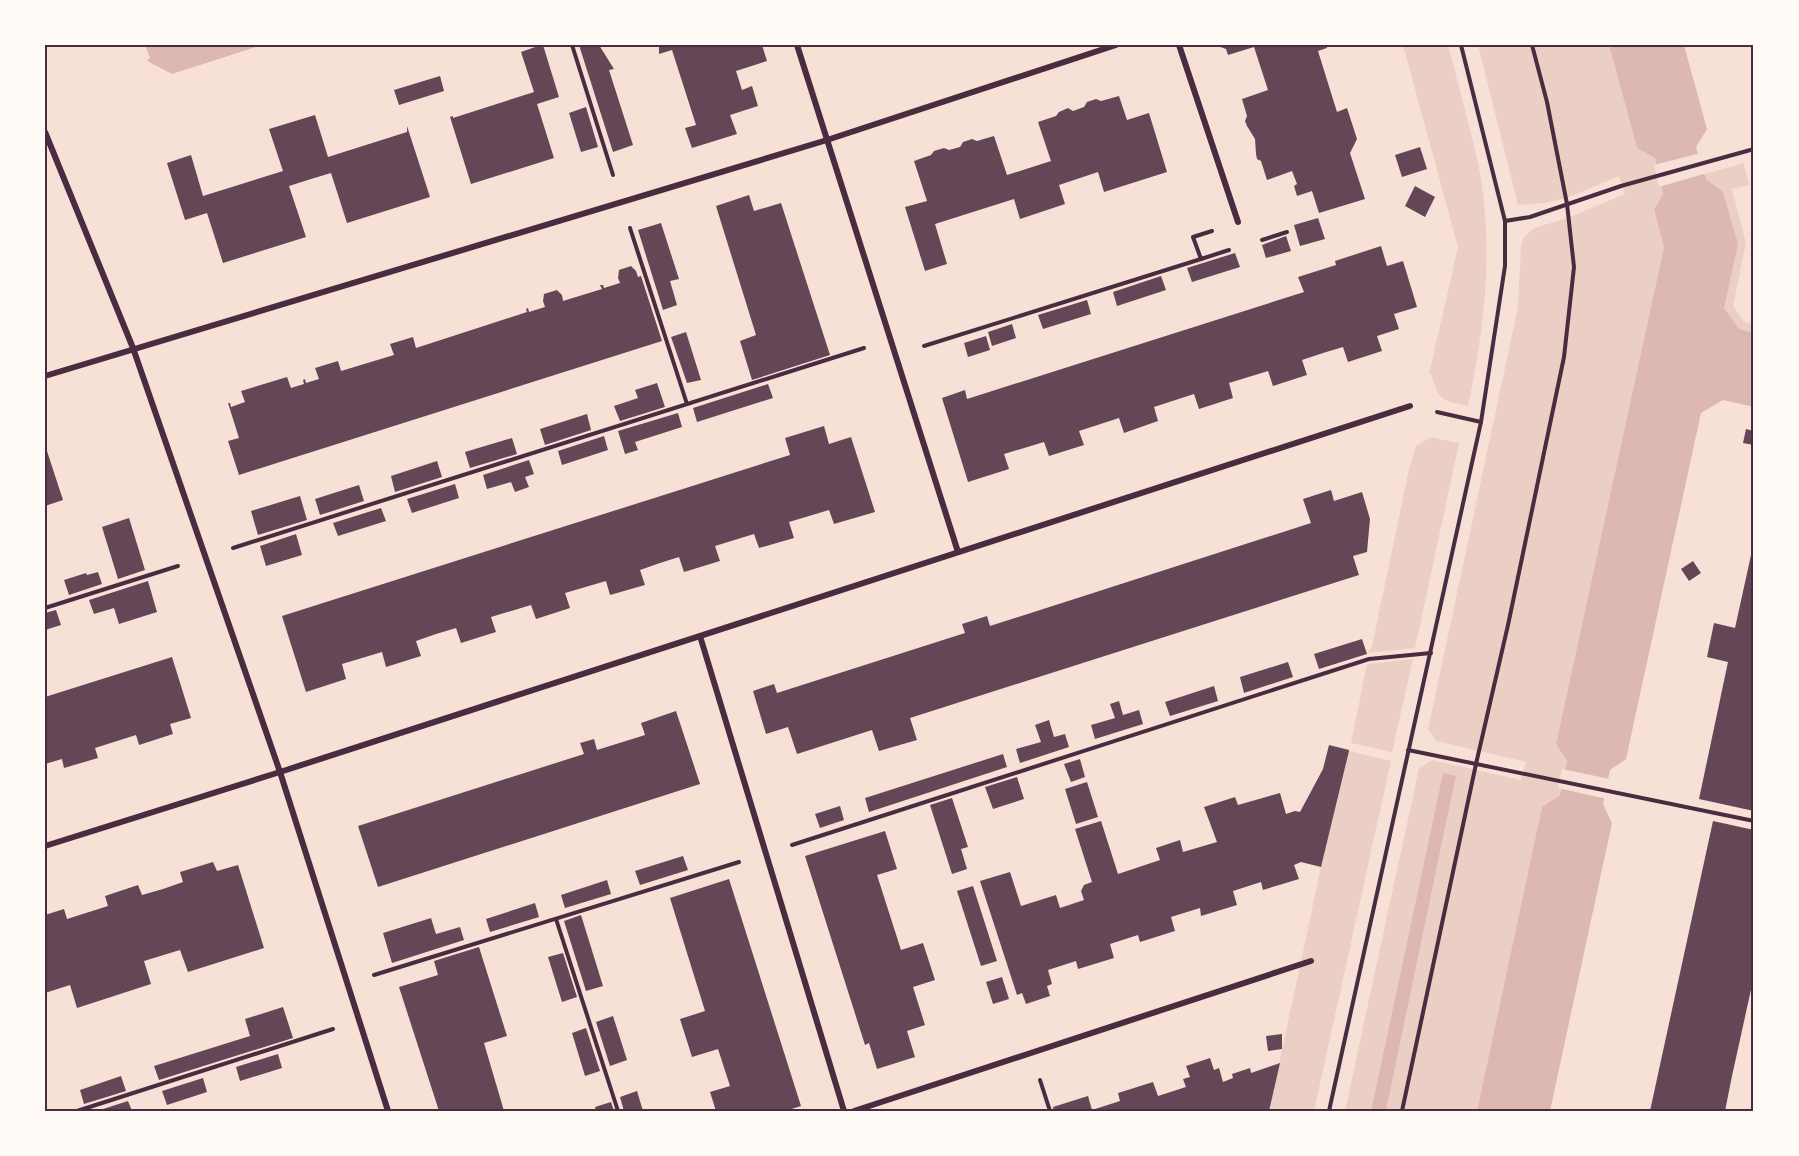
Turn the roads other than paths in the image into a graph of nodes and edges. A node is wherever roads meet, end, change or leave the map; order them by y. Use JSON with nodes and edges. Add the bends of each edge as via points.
{"nodes":[{"id":1,"x":797,"y":45,"type":"edge"},
{"id":2,"x":1116,"y":45,"type":"edge"},
{"id":3,"x":1179,"y":45,"type":"edge"},
{"id":4,"x":45,"y":132,"type":"edge"},
{"id":5,"x":827,"y":140,"type":"junction"},
{"id":6,"x":1238,"y":222,"type":"dead end"},
{"id":7,"x":133,"y":348,"type":"junction"},
{"id":8,"x":45,"y":376,"type":"edge"},
{"id":9,"x":1410,"y":406,"type":"road end"},
{"id":10,"x":958,"y":552,"type":"junction"},
{"id":11,"x":700,"y":636,"type":"junction"},
{"id":12,"x":280,"y":772,"type":"junction"},
{"id":13,"x":45,"y":846,"type":"edge"},
{"id":14,"x":1311,"y":961,"type":"dead end"},
{"id":15,"x":388,"y":1111,"type":"edge"},
{"id":16,"x":844,"y":1111,"type":"edge"},
{"id":17,"x":854,"y":1111,"type":"edge"}],
"edges":[{"from":1,"to":5,"type":"street"},
{"from":2,"to":5,"type":"street"},
{"from":3,"to":6,"type":"street"},
{"from":4,"to":7,"type":"street"},
{"from":5,"to":7,"type":"street"},
{"from":5,"to":10,"type":"street"},
{"from":7,"to":8,"type":"street"},
{"from":7,"to":12,"type":"street"},
{"from":9,"to":10,"type":"street"},
{"from":10,"to":11,"type":"street"},
{"from":11,"to":12,"type":"street"},
{"from":11,"to":16,"type":"street"},
{"from":12,"to":13,"type":"street"},
{"from":12,"to":15,"type":"street"},
{"from":14,"to":17,"type":"street"}]}
